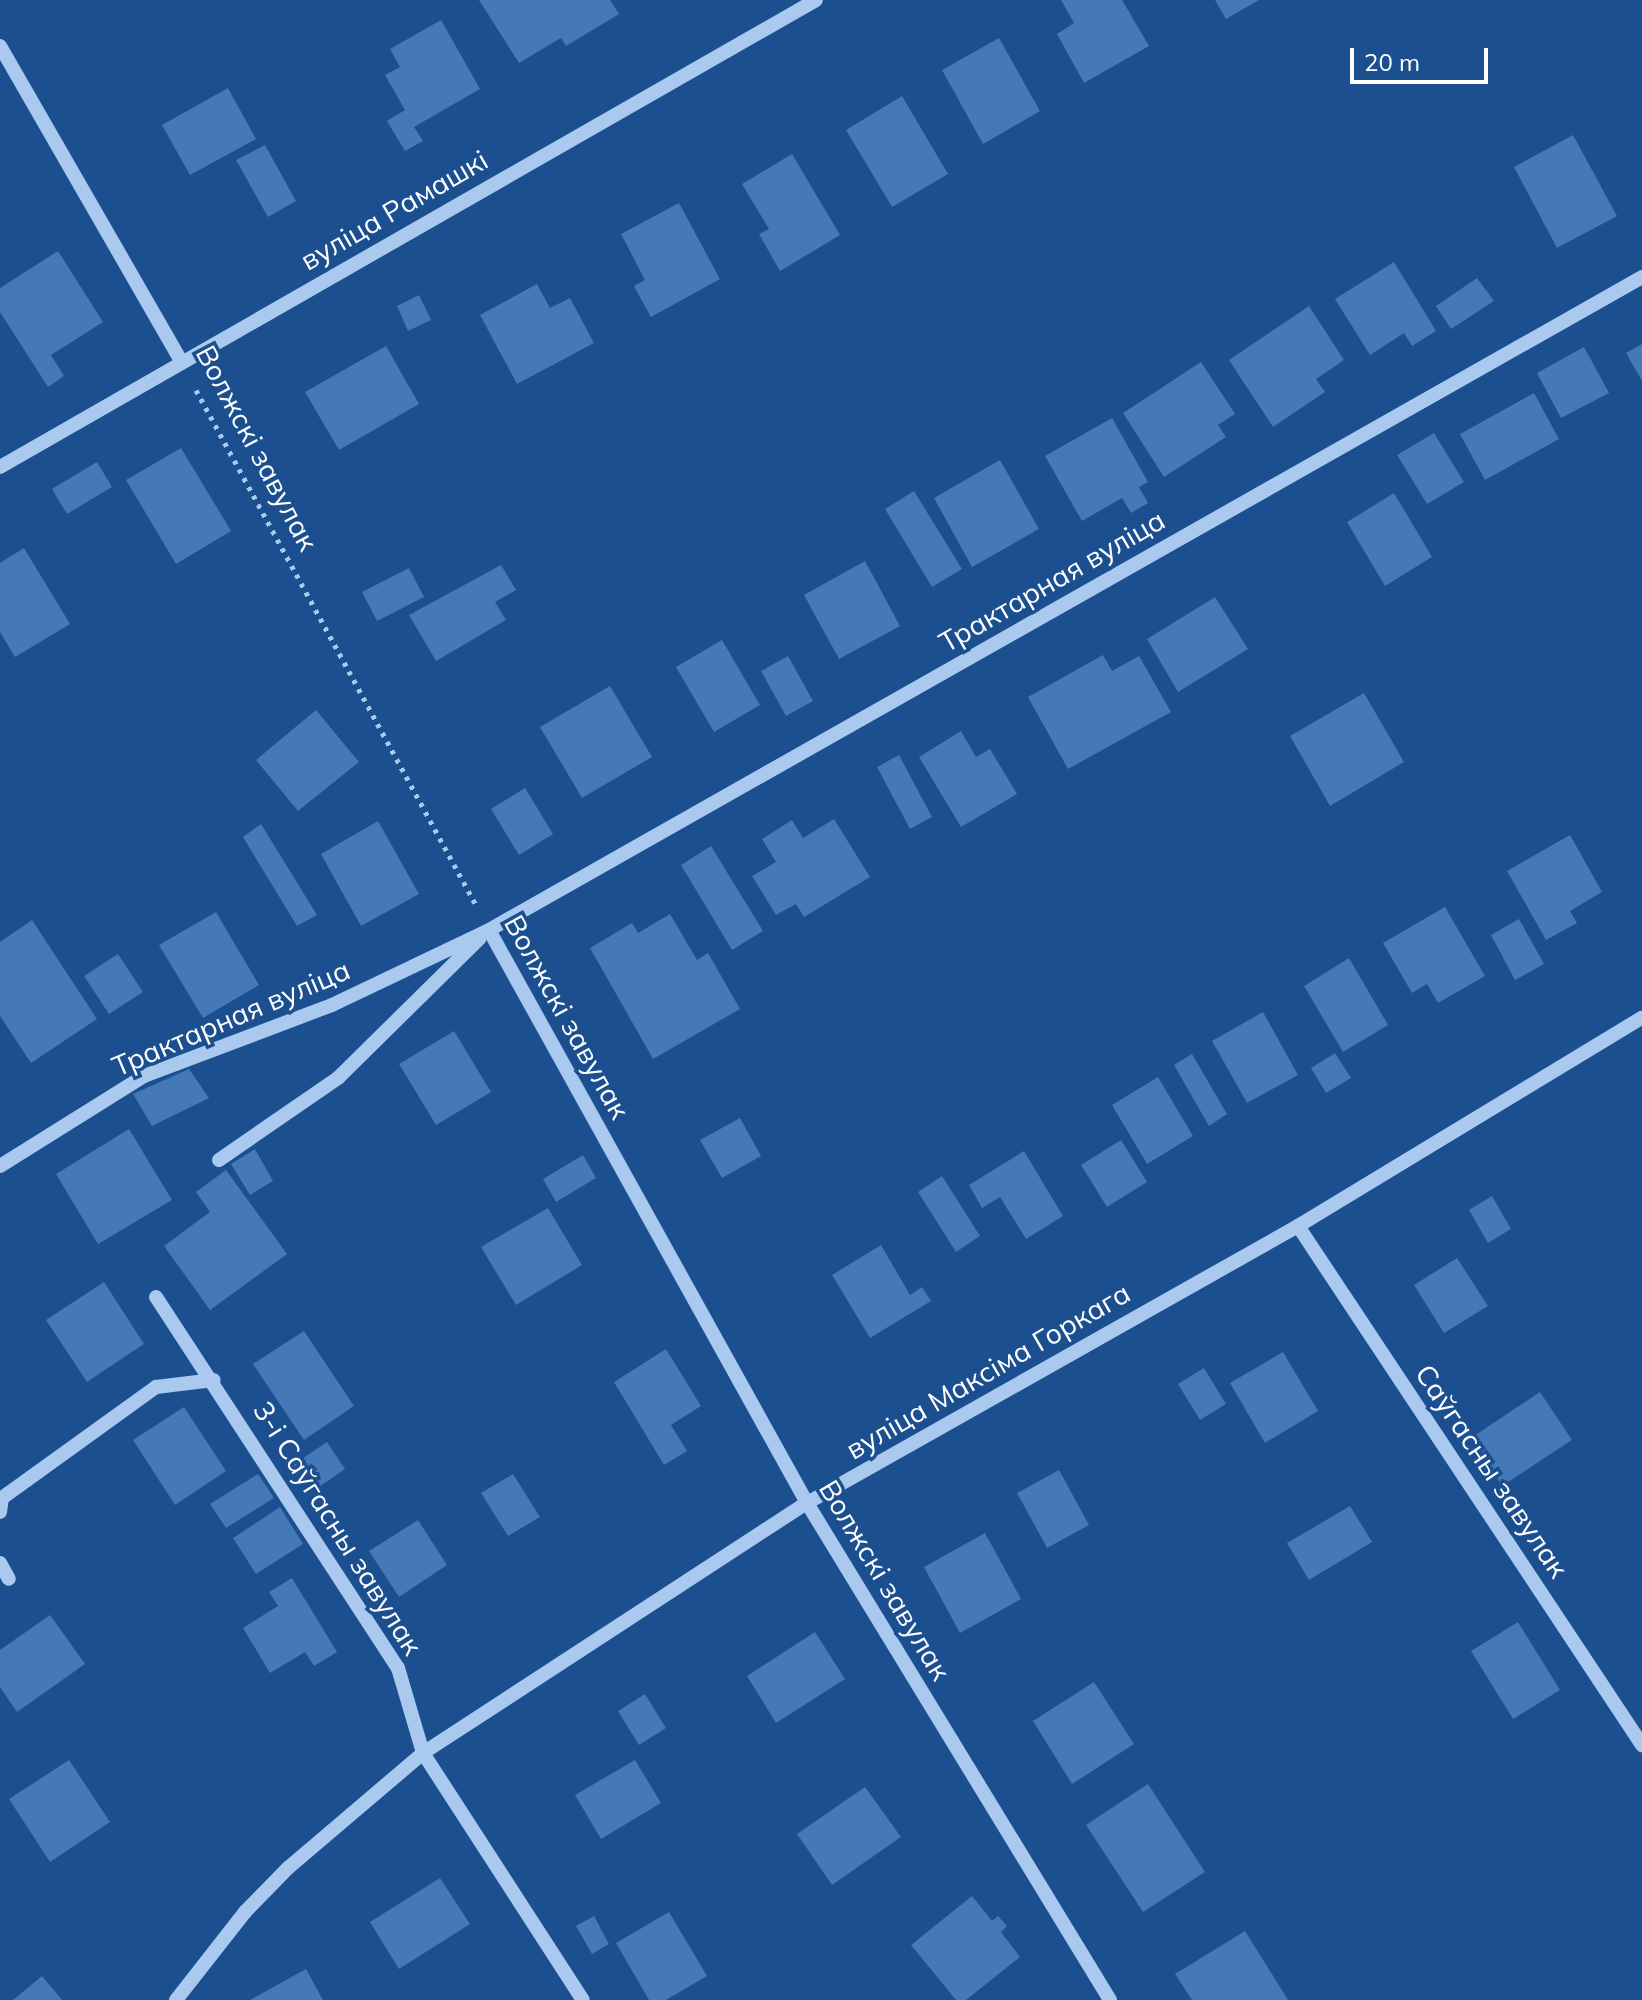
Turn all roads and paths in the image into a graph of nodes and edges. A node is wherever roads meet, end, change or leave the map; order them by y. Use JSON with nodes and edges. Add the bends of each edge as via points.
{"nodes":[{"id":1,"x":816,"y":0,"type":"edge"},
{"id":2,"x":0,"y":47,"type":"edge"},
{"id":3,"x":1642,"y":277,"type":"edge"},
{"id":4,"x":181,"y":361,"type":"junction"},
{"id":5,"x":0,"y":467,"type":"edge"},
{"id":6,"x":489,"y":930,"type":"junction"},
{"id":7,"x":1642,"y":1018,"type":"edge"},
{"id":8,"x":219,"y":1160,"type":"dead end"},
{"id":9,"x":0,"y":1166,"type":"edge"},
{"id":10,"x":1298,"y":1226,"type":"junction"},
{"id":11,"x":156,"y":1297,"type":"dead end"},
{"id":12,"x":214,"y":1380,"type":"junction"},
{"id":13,"x":807,"y":1503,"type":"junction"},
{"id":14,"x":0,"y":1512,"type":"edge"},
{"id":15,"x":0,"y":1563,"type":"edge"},
{"id":16,"x":9,"y":1579,"type":"dead end"},
{"id":17,"x":1642,"y":1745,"type":"edge"},
{"id":18,"x":423,"y":1753,"type":"junction"},
{"id":19,"x":176,"y":2000,"type":"edge"},
{"id":20,"x":583,"y":2000,"type":"edge"},
{"id":21,"x":1110,"y":2000,"type":"edge"}],
"edges":[{"from":1,"to":4,"type":"street","name":"вуліца Рамашкі"},
{"from":2,"to":4,"type":"street","name":"Волжскі завулак"},
{"from":3,"to":6,"type":"street","name":"Трактарная вуліца"},
{"from":4,"to":5,"type":"street","name":"вуліца Рамашкі"},
{"from":4,"to":6,"type":"path","name":"Волжскі завулак"},
{"from":6,"to":8,"type":"street","name":"Трактарная вуліца","via":[[338,1078]]},
{"from":6,"to":9,"type":"street","name":"Трактарная вуліца","via":[[332,1005],[144,1076]]},
{"from":6,"to":13,"type":"street","name":"Волжскі завулак"},
{"from":7,"to":10,"type":"street","name":"вуліца Максіма Горкага"},
{"from":10,"to":13,"type":"street","name":"вуліца Максіма Горкага"},
{"from":10,"to":17,"type":"street","name":"Саўгасны завулак"},
{"from":11,"to":12,"type":"street","name":"3-і Саўгасны завулак"},
{"from":12,"to":14,"type":"street","via":[[156,1387],[2,1498]]},
{"from":12,"to":18,"type":"street","name":"3-і Саўгасны завулак","via":[[398,1668]]},
{"from":13,"to":18,"type":"street","name":"вуліца Максіма Горкага"},
{"from":13,"to":21,"type":"street","name":"Волжскі завулак"},
{"from":15,"to":16,"type":"street"},
{"from":18,"to":19,"type":"street","name":"вуліца Максіма Горкага","via":[[288,1868],[245,1912]]},
{"from":18,"to":20,"type":"street","name":"3-і Саўгасны завулак"}]}
